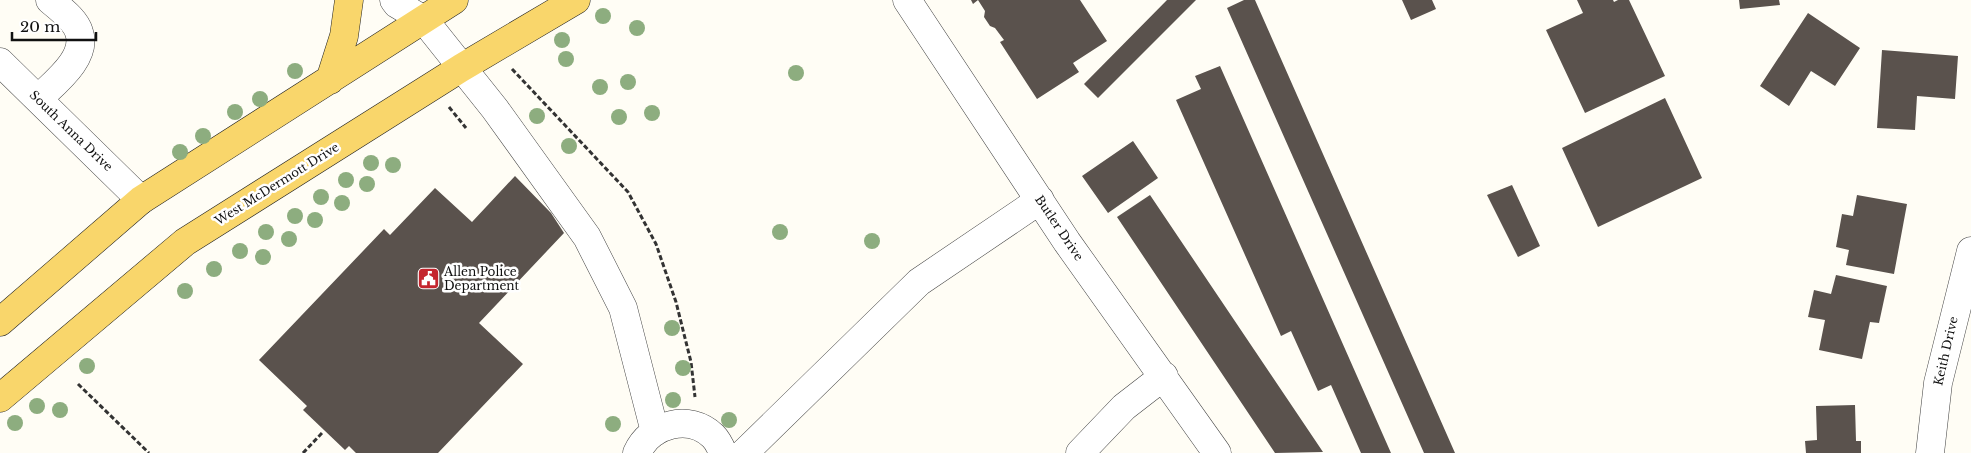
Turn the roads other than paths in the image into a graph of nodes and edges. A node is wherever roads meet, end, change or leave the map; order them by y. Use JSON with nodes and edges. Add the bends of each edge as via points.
{"nodes":[{"id":1,"x":50,"y":0,"type":"edge"},
{"id":2,"x":349,"y":0,"type":"edge"},
{"id":3,"x":394,"y":0,"type":"edge"},
{"id":4,"x":454,"y":0,"type":"edge"},
{"id":5,"x":576,"y":0,"type":"edge"},
{"id":6,"x":907,"y":0,"type":"edge"},
{"id":7,"x":424,"y":10,"type":"edge"},
{"id":8,"x":0,"y":62,"type":"edge"},
{"id":9,"x":461,"y":68,"type":"junction"},
{"id":10,"x":330,"y":80,"type":"junction"},
{"id":11,"x":38,"y":99,"type":"junction"},
{"id":12,"x":141,"y":200,"type":"junction"},
{"id":13,"x":1040,"y":200,"type":"junction"},
{"id":14,"x":1971,"y":251,"type":"edge"},
{"id":15,"x":0,"y":322,"type":"edge"},
{"id":16,"x":1164,"y":376,"type":"junction"},
{"id":17,"x":0,"y":398,"type":"edge"},
{"id":18,"x":655,"y":432,"type":"junction"},
{"id":19,"x":1215,"y":452,"type":"edge"},
{"id":20,"x":637,"y":453,"type":"edge"},
{"id":21,"x":723,"y":453,"type":"edge"},
{"id":22,"x":744,"y":453,"type":"edge"},
{"id":23,"x":1080,"y":453,"type":"edge"},
{"id":24,"x":1930,"y":453,"type":"edge"}],
"edges":[{"from":1,"to":11,"type":"street","via":[[73,22],[79,32],[80,50],[72,64]]},
{"from":2,"to":10,"type":"main road","via":[[344,36]]},
{"from":3,"to":7,"type":"street","via":[[397,4]]},
{"from":4,"to":7,"type":"main road"},
{"from":5,"to":9,"type":"main road","name":"West McDermott Drive"},
{"from":6,"to":13,"type":"street","name":"Butler Drive"},
{"from":7,"to":9,"type":"street"},
{"from":7,"to":10,"type":"main road"},
{"from":8,"to":11,"type":"street","name":"South Anna Drive"},
{"from":9,"to":17,"type":"main road","name":"West McDermott Drive","via":[[185,242]]},
{"from":9,"to":18,"type":"street","via":[[495,109],[586,237],[623,308]]},
{"from":10,"to":12,"type":"main road"},
{"from":11,"to":12,"type":"street","name":"South Anna Drive"},
{"from":12,"to":15,"type":"main road"},
{"from":13,"to":16,"type":"street","name":"Butler Drive"},
{"from":13,"to":22,"type":"street","via":[[919,282]]},
{"from":14,"to":24,"type":"street","name":"Keith Drive","via":[[1938,382]]},
{"from":16,"to":19,"type":"street","name":"Butler Drive"},
{"from":16,"to":23,"type":"street","via":[[1124,407]]},
{"from":18,"to":20,"type":"street","via":[[648,436]]},
{"from":18,"to":21,"type":"street","via":[[663,426],[681,423],[698,427],[713,437]]}]}
